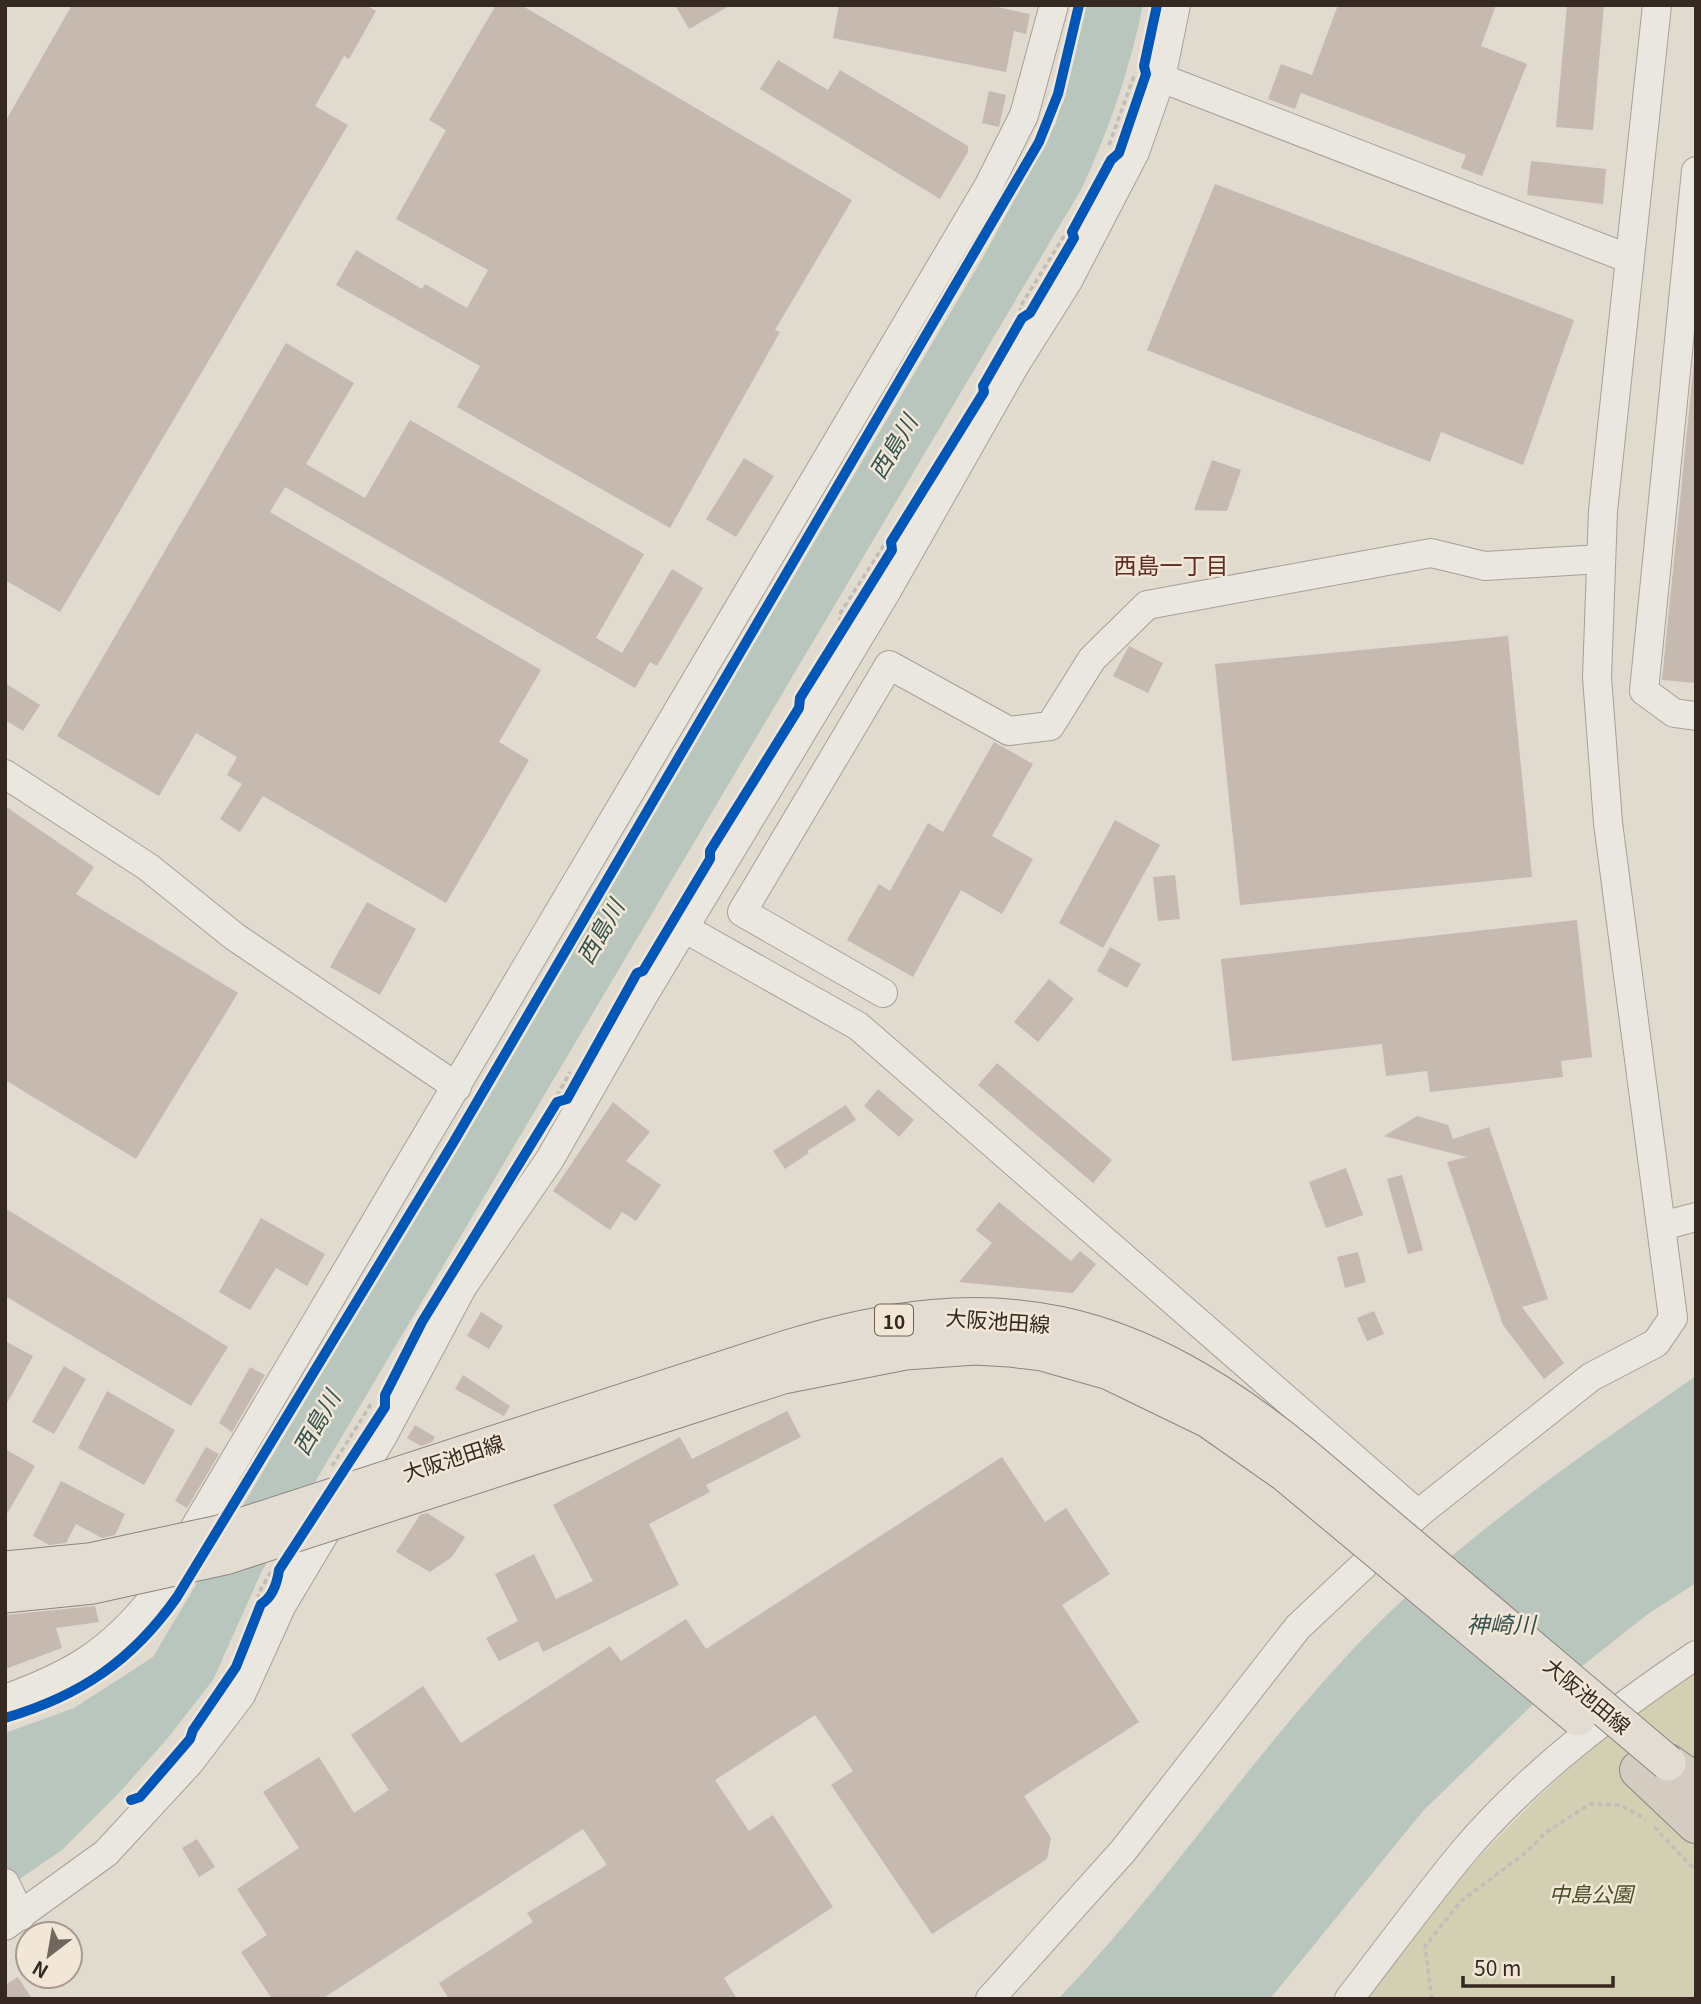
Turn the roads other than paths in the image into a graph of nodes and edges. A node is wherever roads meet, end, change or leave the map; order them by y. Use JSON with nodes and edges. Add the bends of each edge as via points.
{"nodes":[{"id":1,"x":1054,"y":5,"type":"edge"},
{"id":2,"x":1176,"y":5,"type":"edge"},
{"id":3,"x":1657,"y":5,"type":"edge"},
{"id":4,"x":1161,"y":78,"type":"junction"},
{"id":5,"x":1696,"y":171,"type":"edge"},
{"id":6,"x":1630,"y":259,"type":"junction"},
{"id":7,"x":1601,"y":559,"type":"junction"},
{"id":8,"x":1696,"y":716,"type":"edge"},
{"id":9,"x":5,"y":774,"type":"edge"},
{"id":10,"x":684,"y":928,"type":"junction"},
{"id":11,"x":791,"y":940,"type":"junction"},
{"id":12,"x":769,"y":976,"type":"junction"},
{"id":13,"x":883,"y":993,"type":"dead end"},
{"id":14,"x":457,"y":1087,"type":"junction"},
{"id":15,"x":1696,"y":1217,"type":"edge"},
{"id":16,"x":1662,"y":1226,"type":"junction"},
{"id":17,"x":1418,"y":1514,"type":"junction"},
{"id":18,"x":5,"y":1569,"type":"edge"},
{"id":19,"x":5,"y":1595,"type":"edge"},
{"id":20,"x":1696,"y":1655,"type":"edge"},
{"id":21,"x":5,"y":1699,"type":"edge"},
{"id":22,"x":1668,"y":1772,"type":"edge"},
{"id":23,"x":1696,"y":1824,"type":"edge"},
{"id":24,"x":12,"y":1906,"type":"edge"},
{"id":25,"x":990,"y":1999,"type":"edge"},
{"id":26,"x":1349,"y":1999,"type":"edge"}],
"edges":[{"from":1,"to":14,"type":"street","via":[[1024,115],[988,187]]},
{"from":2,"to":4,"type":"street"},
{"from":3,"to":6,"type":"street"},
{"from":4,"to":6,"type":"street"},
{"from":4,"to":10,"type":"street","via":[[1135,152],[1068,281]]},
{"from":5,"to":8,"type":"street","via":[[1644,691],[1674,713]]},
{"from":6,"to":7,"type":"street"},
{"from":7,"to":11,"type":"street","via":[[1485,566],[1431,553],[1147,605],[1092,659],[1050,726],[1009,731],[889,665],[742,912]]},
{"from":7,"to":16,"type":"street","via":[[1597,677],[1608,822]]},
{"from":9,"to":14,"type":"street","via":[[148,867],[235,937]]},
{"from":10,"to":12,"type":"street"},
{"from":10,"to":24,"type":"street","via":[[550,1159],[463,1286],[384,1434],[282,1605],[241,1695],[190,1762],[106,1853]]},
{"from":11,"to":12,"type":"street"},
{"from":11,"to":13,"type":"street"},
{"from":12,"to":17,"type":"street","via":[[858,1026]]},
{"from":14,"to":21,"type":"street","via":[[153,1598],[99,1655],[44,1685]]},
{"from":15,"to":16,"type":"street"},
{"from":16,"to":17,"type":"street","via":[[1673,1318],[1656,1343],[1591,1377]]},
{"from":17,"to":25,"type":"street","via":[[1298,1627],[1124,1851]]},
{"from":18,"to":22,"type":"main road","name":"大阪池田線","number":"10","bridge":true,"via":[[89,1561],[219,1533],[868,1325],[966,1314],[1026,1318],[1148,1352],[1232,1400],[1304,1455]]},
{"from":19,"to":22,"type":"main road","name":"大阪池田線","number":"10","bridge":true,"via":[[93,1586],[225,1557],[783,1376],[905,1352],[1009,1349],[1074,1361],[1120,1376],[1176,1402],[1244,1443]]},
{"from":20,"to":26,"type":"street","via":[[1634,1696],[1549,1766],[1466,1850]]},
{"from":22,"to":23,"type":"highway"}]}
